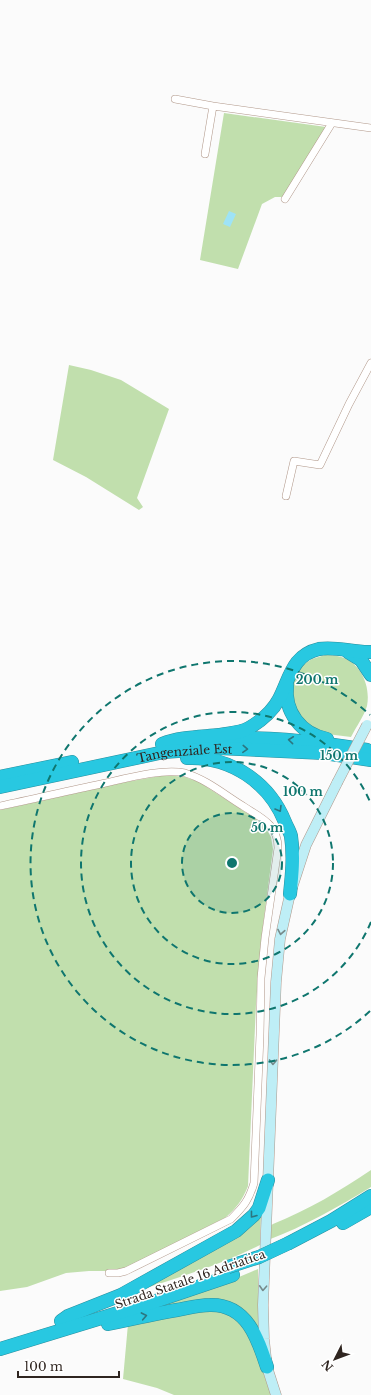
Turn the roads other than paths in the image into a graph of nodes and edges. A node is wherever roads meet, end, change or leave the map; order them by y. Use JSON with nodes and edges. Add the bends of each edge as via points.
{"nodes":[{"id":1,"x":175,"y":99,"type":"dead end"},
{"id":2,"x":212,"y":106,"type":"junction"},
{"id":3,"x":332,"y":123,"type":"junction"},
{"id":4,"x":371,"y":128,"type":"edge"},
{"id":5,"x":205,"y":154,"type":"dead end"},
{"id":6,"x":285,"y":199,"type":"dead end"},
{"id":7,"x":371,"y":363,"type":"edge"},
{"id":8,"x":286,"y":496,"type":"dead end"},
{"id":9,"x":344,"y":650,"type":"junction"},
{"id":10,"x":371,"y":652,"type":"edge"},
{"id":11,"x":371,"y":675,"type":"edge"},
{"id":12,"x":288,"y":679,"type":"junction"},
{"id":13,"x":369,"y":722,"type":"edge"},
{"id":14,"x":162,"y":744,"type":"junction"},
{"id":15,"x":371,"y":747,"type":"edge"},
{"id":16,"x":371,"y":750,"type":"edge"},
{"id":17,"x":371,"y":760,"type":"edge"},
{"id":18,"x":106,"y":764,"type":"junction"},
{"id":19,"x":0,"y":778,"type":"edge"},
{"id":20,"x":0,"y":788,"type":"edge"},
{"id":21,"x":0,"y":806,"type":"edge"},
{"id":22,"x":290,"y":894,"type":"junction"},
{"id":23,"x":268,"y":1180,"type":"junction"},
{"id":24,"x":371,"y":1196,"type":"edge"},
{"id":25,"x":371,"y":1207,"type":"edge"},
{"id":26,"x":290,"y":1247,"type":"junction"},
{"id":27,"x":109,"y":1273,"type":"dead end"},
{"id":28,"x":63,"y":1325,"type":"junction"},
{"id":29,"x":0,"y":1340,"type":"edge"},
{"id":30,"x":0,"y":1349,"type":"edge"},
{"id":31,"x":267,"y":1367,"type":"junction"},
{"id":32,"x":276,"y":1395,"type":"edge"}],
"edges":[{"from":1,"to":2,"type":"street"},
{"from":2,"to":3,"type":"street"},
{"from":2,"to":5,"type":"street"},
{"from":3,"to":4,"type":"street"},
{"from":3,"to":6,"type":"street"},
{"from":7,"to":8,"type":"street","via":[[320,465],[294,461]]},
{"from":9,"to":10,"type":"highway"},
{"from":9,"to":11,"type":"highway","via":[[361,660]]},
{"from":9,"to":12,"type":"highway","via":[[327,648],[311,652],[297,662]]},
{"from":12,"to":14,"type":"highway","via":[[270,712],[247,730],[173,740]]},
{"from":12,"to":15,"type":"highway","via":[[286,692],[289,708],[296,721],[306,730],[320,737]]},
{"from":13,"to":22,"type":"main road","bridge":true,"via":[[306,845]]},
{"from":16,"to":14,"type":"highway","name":"Tangenziale Est","one_way":true,"via":[[280,739],[219,739]]},
{"from":14,"to":19,"type":"highway","name":"Tangenziale Est"},
{"from":18,"to":17,"type":"highway","name":"Tangenziale Est","one_way":true,"via":[[164,752],[219,748],[324,753]]},
{"from":18,"to":20,"type":"highway","name":"Tangenziale Est"},
{"from":18,"to":22,"type":"highway","one_way":true,"via":[[120,765],[200,757],[237,768],[269,794],[281,812],[291,835],[293,862]]},
{"from":21,"to":27,"type":"street","via":[[138,776],[167,772],[183,773],[200,779],[264,820],[276,832],[278,840],[261,978],[254,1183],[250,1196],[231,1219],[126,1271]]},
{"from":22,"to":23,"type":"main road","one_way":true,"via":[[280,938],[276,982]]},
{"from":23,"to":28,"type":"highway","one_way":true,"via":[[259,1208],[236,1231],[121,1295],[68,1316]]},
{"from":23,"to":31,"type":"main road","one_way":true,"via":[[263,1305]]},
{"from":24,"to":26,"type":"highway","name":"Strada Statale 16 Adriatica"},
{"from":25,"to":26,"type":"highway","name":"Strada Statale 16 Adriatica","via":[[331,1230]]},
{"from":26,"to":28,"type":"highway","name":"Strada Statale 16 Adriatica","via":[[263,1265],[230,1271],[195,1289]]},
{"from":28,"to":29,"type":"highway","name":"Strada Statale 16 Adriatica"},
{"from":28,"to":30,"type":"highway","name":"Strada Statale 16 Adriatica"},
{"from":28,"to":31,"type":"highway","one_way":true,"via":[[72,1331],[200,1305],[221,1305],[235,1312],[248,1324],[260,1344]]},
{"from":31,"to":32,"type":"main road"}]}
